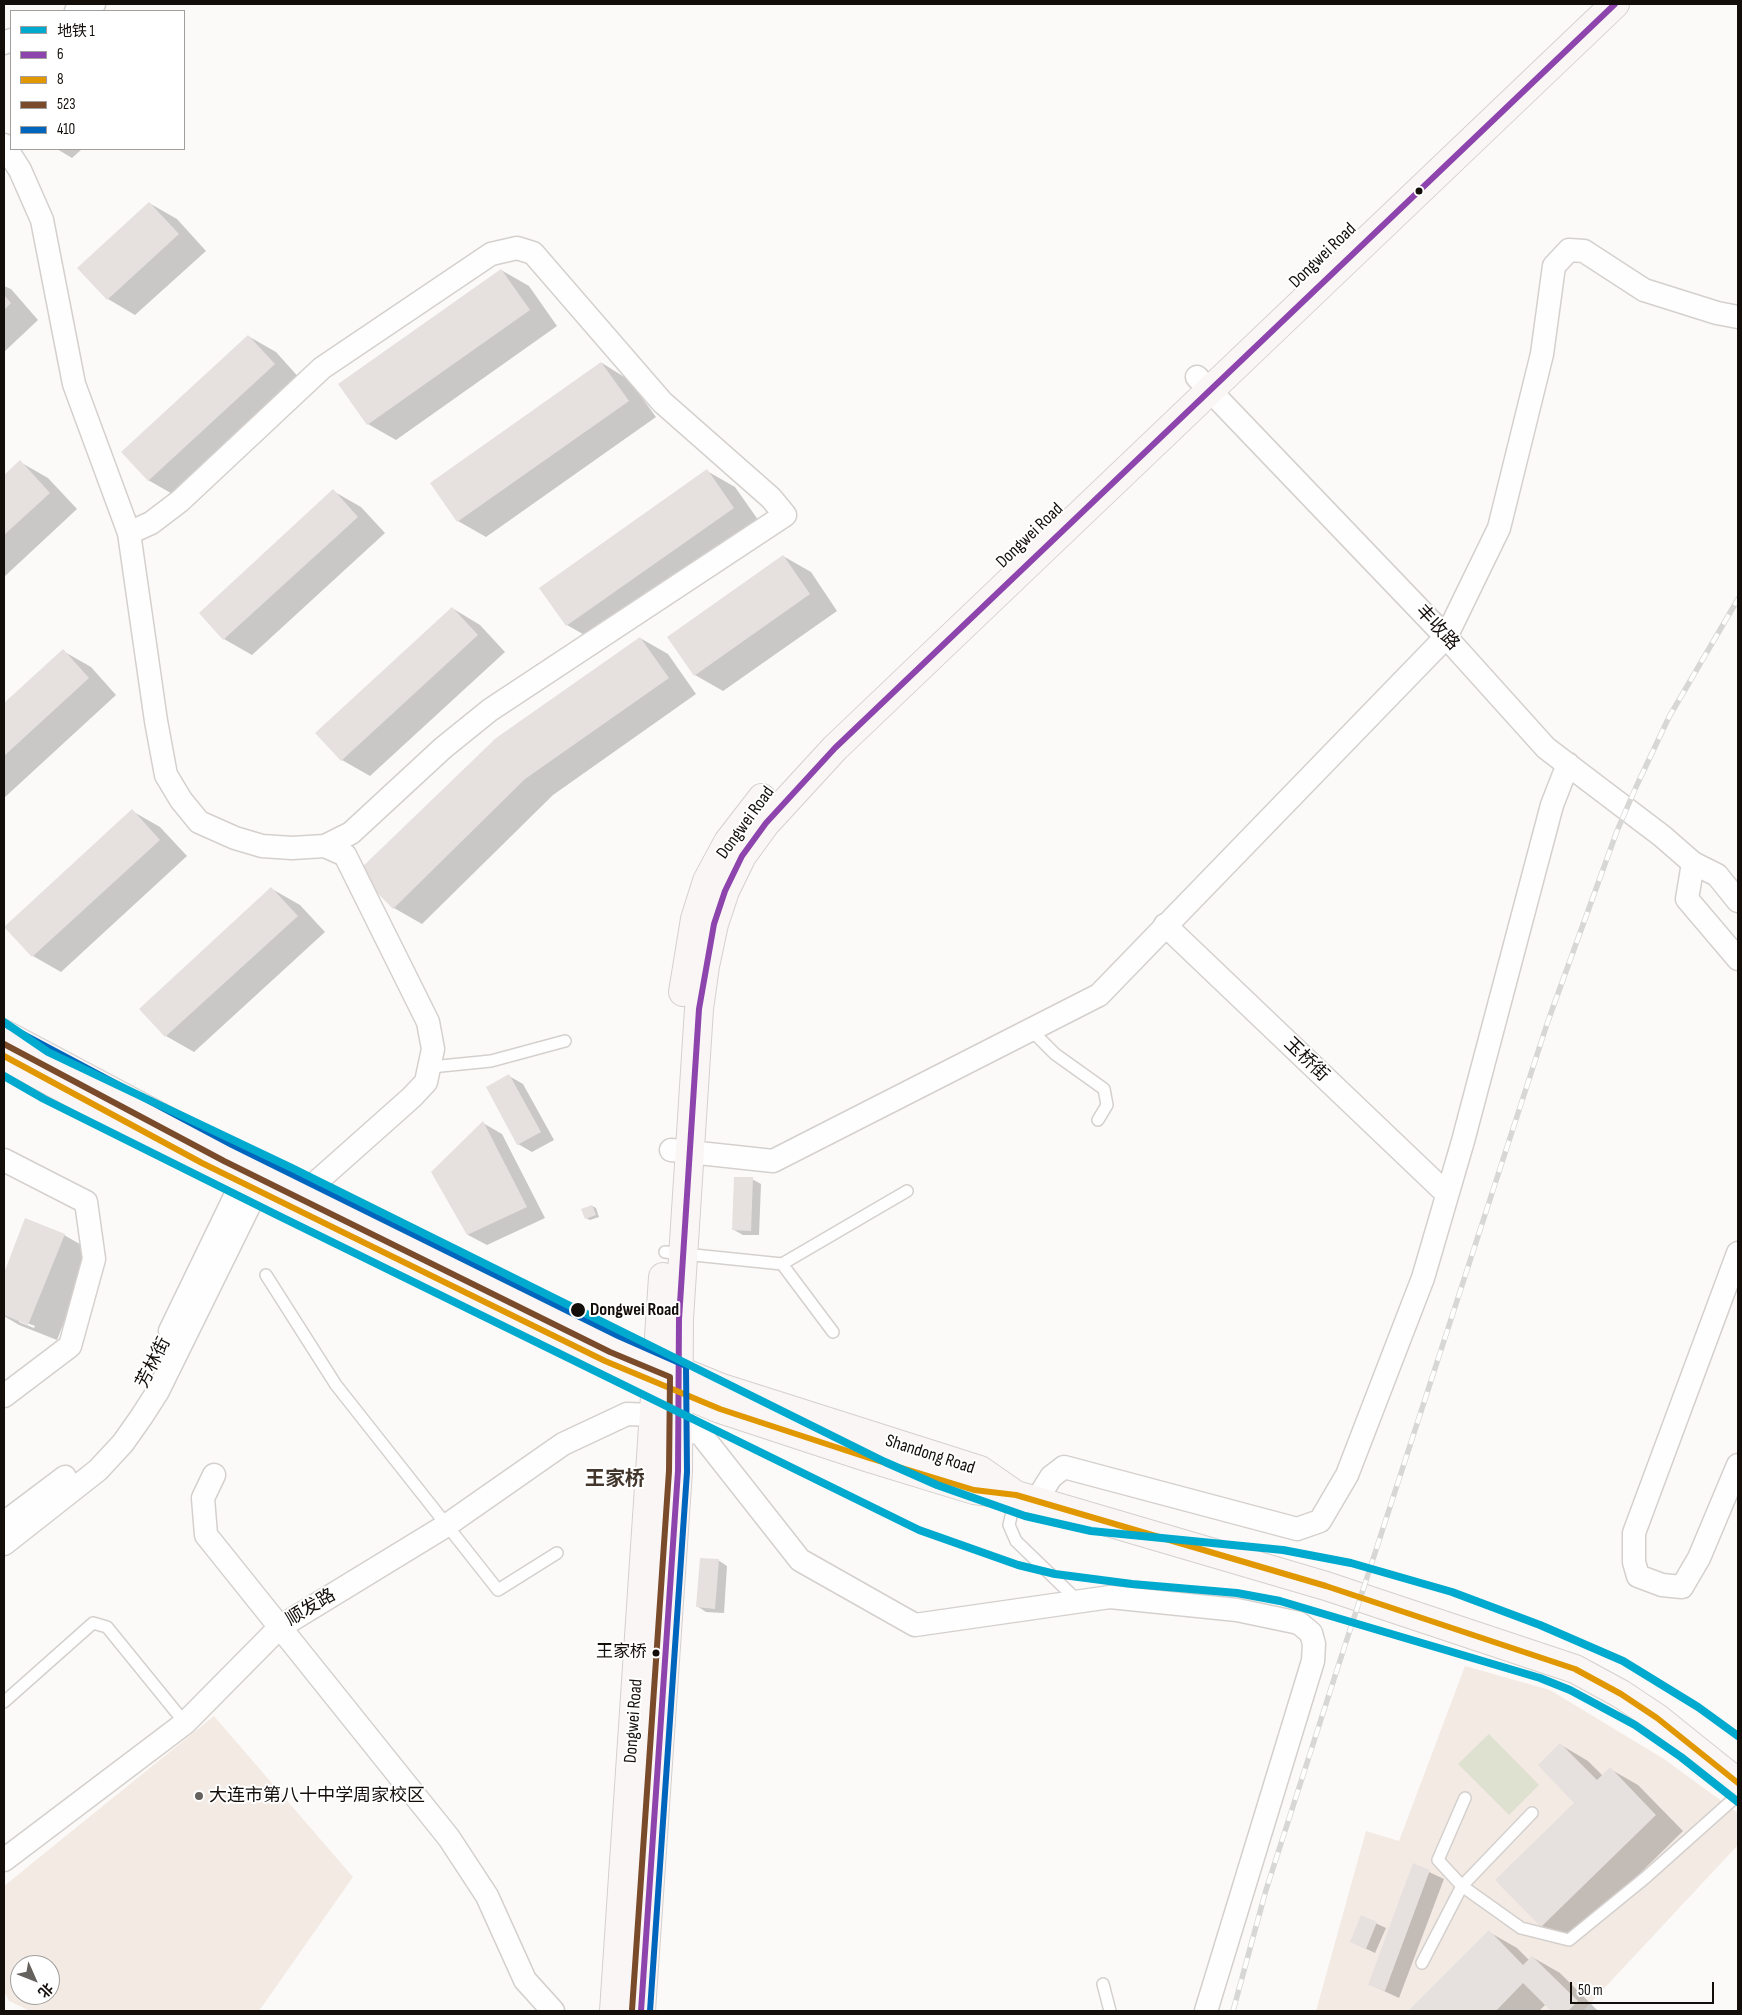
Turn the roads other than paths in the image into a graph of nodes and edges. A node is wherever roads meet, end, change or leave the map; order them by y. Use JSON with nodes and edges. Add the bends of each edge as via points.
{"nodes":[{"id":1,"x":94,"y":4,"type":"edge"},
{"id":2,"x":1587,"y":4,"type":"edge"},
{"id":3,"x":1615,"y":4,"type":"edge"},
{"id":4,"x":79,"y":10,"type":"edge"},
{"id":5,"x":4,"y":145,"type":"edge"},
{"id":6,"x":1738,"y":317,"type":"edge"},
{"id":7,"x":1204,"y":383,"type":"junction"},
{"id":8,"x":129,"y":533,"type":"junction"},
{"id":9,"x":1446,"y":637,"type":"junction"},
{"id":10,"x":1568,"y":764,"type":"junction"},
{"id":11,"x":325,"y":846,"type":"junction"},
{"id":12,"x":1693,"y":863,"type":"junction"},
{"id":13,"x":1738,"y":901,"type":"edge"},
{"id":14,"x":1165,"y":926,"type":"junction"},
{"id":15,"x":1738,"y":959,"type":"edge"},
{"id":16,"x":1030,"y":1029,"type":"junction"},
{"id":17,"x":4,"y":1034,"type":"edge"},
{"id":18,"x":565,"y":1041,"type":"dead end"},
{"id":19,"x":4,"y":1056,"type":"edge"},
{"id":20,"x":430,"y":1067,"type":"junction"},
{"id":21,"x":1098,"y":1120,"type":"dead end"},
{"id":22,"x":681,"y":1150,"type":"junction"},
{"id":23,"x":4,"y":1160,"type":"edge"},
{"id":24,"x":252,"y":1180,"type":"junction"},
{"id":25,"x":907,"y":1191,"type":"dead end"},
{"id":26,"x":1447,"y":1194,"type":"junction"},
{"id":27,"x":298,"y":1199,"type":"junction"},
{"id":28,"x":674,"y":1253,"type":"junction"},
{"id":29,"x":1738,"y":1253,"type":"edge"},
{"id":30,"x":782,"y":1264,"type":"junction"},
{"id":31,"x":266,"y":1275,"type":"dead end"},
{"id":32,"x":833,"y":1332,"type":"dead end"},
{"id":33,"x":668,"y":1377,"type":"junction"},
{"id":34,"x":4,"y":1396,"type":"edge"},
{"id":35,"x":654,"y":1415,"type":"junction"},
{"id":36,"x":678,"y":1431,"type":"junction"},
{"id":37,"x":1738,"y":1469,"type":"edge"},
{"id":38,"x":214,"y":1475,"type":"dead end"},
{"id":39,"x":1026,"y":1498,"type":"junction"},
{"id":40,"x":4,"y":1523,"type":"edge"},
{"id":41,"x":448,"y":1525,"type":"junction"},
{"id":42,"x":4,"y":1544,"type":"edge"},
{"id":43,"x":557,"y":1553,"type":"dead end"},
{"id":44,"x":1079,"y":1602,"type":"junction"},
{"id":45,"x":280,"y":1627,"type":"junction"},
{"id":46,"x":4,"y":1702,"type":"edge"},
{"id":47,"x":186,"y":1723,"type":"junction"},
{"id":48,"x":1738,"y":1783,"type":"edge"},
{"id":49,"x":1738,"y":1795,"type":"edge"},
{"id":50,"x":1465,"y":1798,"type":"dead end"},
{"id":51,"x":1532,"y":1813,"type":"dead end"},
{"id":52,"x":4,"y":1860,"type":"edge"},
{"id":53,"x":1462,"y":1886,"type":"junction"},
{"id":54,"x":1422,"y":1963,"type":"dead end"},
{"id":55,"x":1103,"y":1984,"type":"dead end"},
{"id":56,"x":553,"y":2011,"type":"edge"},
{"id":57,"x":614,"y":2011,"type":"edge"},
{"id":58,"x":642,"y":2011,"type":"edge"},
{"id":59,"x":1110,"y":2011,"type":"edge"},
{"id":60,"x":1206,"y":2011,"type":"edge"}],
"edges":[{"from":1,"to":4,"type":"street"},
{"from":2,"to":7,"type":"main road","name":"Dongwei Road"},
{"from":3,"to":7,"type":"main road","name":"Dongwei Road"},
{"from":5,"to":8,"type":"street","via":[[20,170],[42,220],[74,384]]},
{"from":6,"to":9,"type":"street","via":[[1644,290],[1584,251],[1569,250],[1554,266],[1542,354],[1499,528]]},
{"from":7,"to":9,"type":"street","name":"丰收路"},
{"from":7,"to":22,"type":"main road","name":"Dongwei Road","via":[[835,748],[766,823],[742,856],[717,916],[705,966]]},
{"from":8,"to":11,"type":"street","via":[[157,730],[166,775],[181,800],[199,822],[235,838],[269,846]]},
{"from":8,"to":11,"type":"street","via":[[151,523],[180,502],[322,368],[491,254],[517,248],[533,253],[662,402],[771,498],[785,515],[490,710],[443,748],[351,833]]},
{"from":9,"to":10,"type":"street","name":"丰收路","via":[[1546,748]]},
{"from":9,"to":14,"type":"street"},
{"from":10,"to":12,"type":"street","name":"丰收路"},
{"from":10,"to":26,"type":"street","via":[[1552,806]]},
{"from":11,"to":20,"type":"street","via":[[345,856],[428,1022],[433,1049]]},
{"from":12,"to":13,"type":"street","name":"丰收路","via":[[1717,875]]},
{"from":12,"to":15,"type":"street","via":[[1687,899]]},
{"from":14,"to":16,"type":"street","via":[[1099,995]]},
{"from":14,"to":26,"type":"street","name":"玉桥街"},
{"from":16,"to":21,"type":"lane","via":[[1055,1054],[1104,1089],[1107,1105]]},
{"from":16,"to":22,"type":"street","via":[[773,1161]]},
{"from":17,"to":24,"type":"main road"},
{"from":18,"to":20,"type":"lane","via":[[491,1061]]},
{"from":19,"to":24,"type":"main road"},
{"from":20,"to":27,"type":"street","via":[[426,1082],[412,1097]]},
{"from":22,"to":28,"type":"main road","name":"Dongwei Road"},
{"from":23,"to":34,"type":"street","via":[[86,1202],[94,1259],[70,1346]]},
{"from":24,"to":27,"type":"main road","name":"Shandong Road"},
{"from":24,"to":40,"type":"street","name":"芳林街","via":[[146,1380],[112,1432],[86,1461]]},
{"from":24,"to":42,"type":"street","via":[[158,1391],[142,1416],[98,1470]]},
{"from":25,"to":30,"type":"lane"},
{"from":26,"to":39,"type":"street","via":[[1423,1278],[1354,1457],[1320,1521],[1297,1529],[1064,1466]]},
{"from":27,"to":33,"type":"main road","name":"Shandong Road","via":[[605,1361]]},
{"from":28,"to":30,"type":"lane"},
{"from":28,"to":33,"type":"main road","name":"Dongwei Road"},
{"from":29,"to":37,"type":"street","via":[[1634,1532],[1634,1562],[1638,1576],[1662,1585],[1682,1587],[1699,1558]]},
{"from":30,"to":32,"type":"lane"},
{"from":31,"to":41,"type":"lane","via":[[336,1385]]},
{"from":33,"to":35,"type":"main road","name":"Dongwei Road"},
{"from":33,"to":36,"type":"main road","name":"Dongwei Road"},
{"from":33,"to":39,"type":"main road","name":"Shandong Road","via":[[720,1409],[974,1490]]},
{"from":35,"to":41,"type":"street","name":"顺发路","via":[[627,1414],[563,1444]]},
{"from":35,"to":57,"type":"main road","name":"Dongwei Road"},
{"from":36,"to":44,"type":"street","via":[[700,1433],[800,1560],[915,1625]]},
{"from":36,"to":58,"type":"main road","name":"Dongwei Road","via":[[678,1481]]},
{"from":38,"to":45,"type":"street","via":[[203,1498],[206,1535]]},
{"from":39,"to":44,"type":"lane","via":[[1009,1525],[1016,1541]]},
{"from":39,"to":48,"type":"main road","name":"Shandong Road","via":[[1326,1586],[1575,1669],[1657,1718]]},
{"from":41,"to":43,"type":"lane","via":[[498,1590]]},
{"from":41,"to":45,"type":"street","name":"顺发路"},
{"from":44,"to":60,"type":"street","via":[[1110,1597],[1237,1610],[1299,1623],[1311,1633],[1313,1661]]},
{"from":45,"to":47,"type":"street","name":"顺发路"},
{"from":45,"to":56,"type":"street","via":[[449,1838],[487,1896],[525,1980]]},
{"from":46,"to":47,"type":"lane","via":[[93,1623],[107,1627]]},
{"from":47,"to":52,"type":"street","name":"顺发路"},
{"from":49,"to":53,"type":"lane","via":[[1569,1940],[1520,1928]]},
{"from":50,"to":53,"type":"lane","via":[[1438,1860]]},
{"from":51,"to":53,"type":"lane"},
{"from":53,"to":54,"type":"lane"},
{"from":55,"to":59,"type":"lane"}]}
